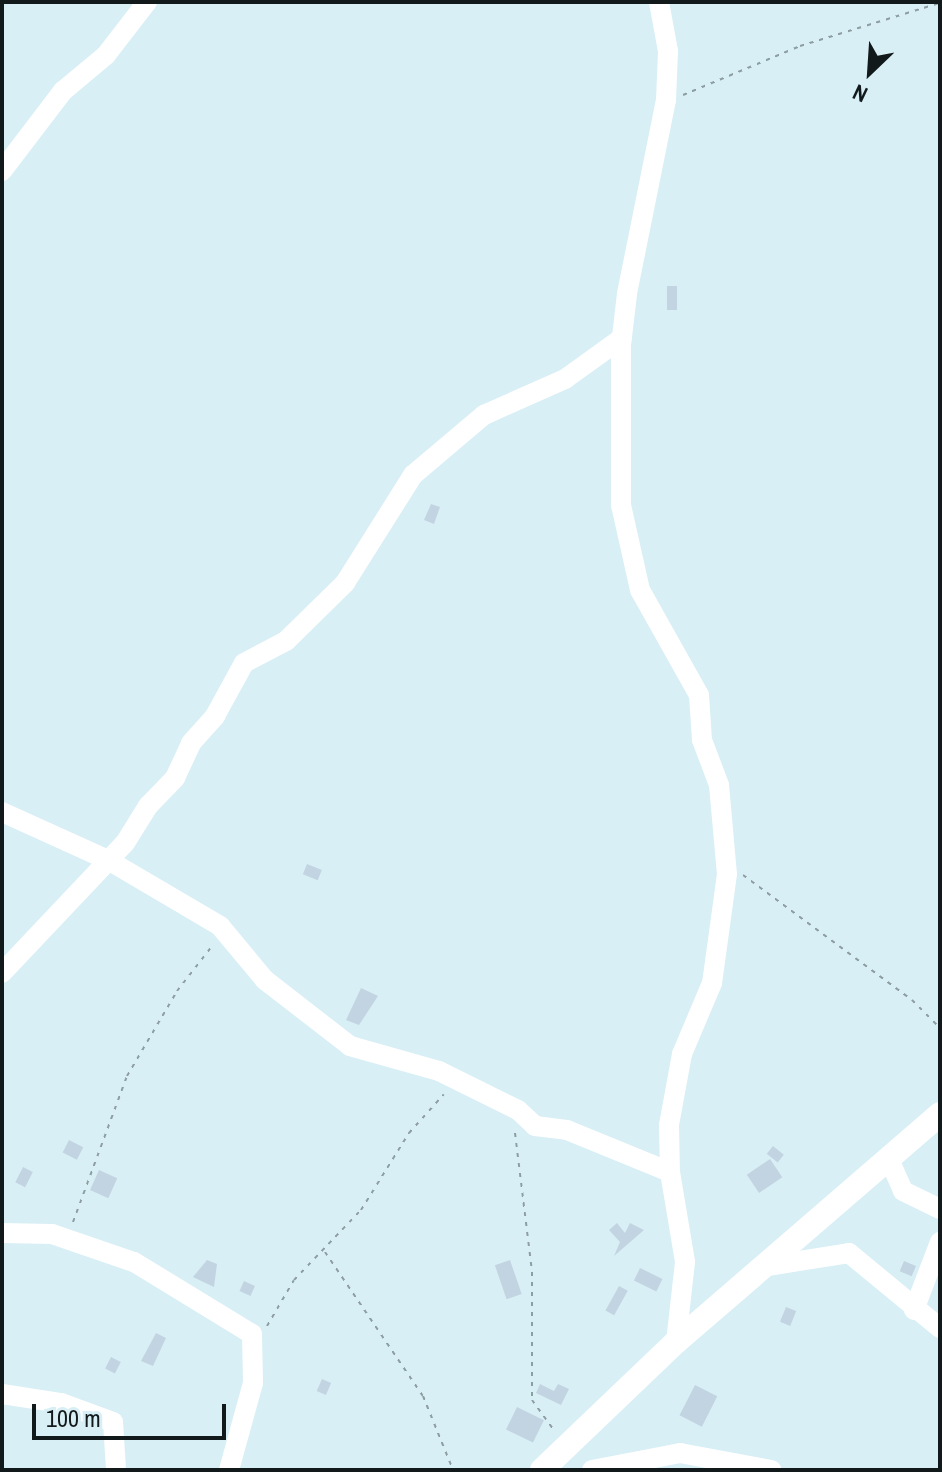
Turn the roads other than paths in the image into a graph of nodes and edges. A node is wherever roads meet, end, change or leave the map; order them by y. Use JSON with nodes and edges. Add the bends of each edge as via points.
{"nodes":[{"id":1,"x":147,"y":2,"type":"edge"},
{"id":2,"x":659,"y":2,"type":"edge"},
{"id":3,"x":2,"y":171,"type":"edge"},
{"id":4,"x":622,"y":338,"type":"junction"},
{"id":5,"x":2,"y":812,"type":"edge"},
{"id":6,"x":108,"y":860,"type":"junction"},
{"id":7,"x":2,"y":973,"type":"edge"},
{"id":8,"x":940,"y":1114,"type":"edge"},
{"id":9,"x":888,"y":1157,"type":"junction"},
{"id":10,"x":670,"y":1172,"type":"junction"},
{"id":11,"x":940,"y":1209,"type":"edge"},
{"id":12,"x":2,"y":1233,"type":"edge"},
{"id":13,"x":940,"y":1242,"type":"edge"},
{"id":14,"x":761,"y":1267,"type":"junction"},
{"id":15,"x":914,"y":1310,"type":"junction"},
{"id":16,"x":940,"y":1328,"type":"edge"},
{"id":17,"x":676,"y":1342,"type":"junction"},
{"id":18,"x":2,"y":1394,"type":"edge"},
{"id":19,"x":116,"y":1470,"type":"edge"},
{"id":20,"x":229,"y":1470,"type":"edge"},
{"id":21,"x":542,"y":1470,"type":"edge"},
{"id":22,"x":592,"y":1470,"type":"edge"},
{"id":23,"x":771,"y":1470,"type":"edge"}],
"edges":[{"from":1,"to":3,"type":"street","via":[[106,55],[63,91]]},
{"from":2,"to":4,"type":"street","via":[[668,51],[666,100]]},
{"from":4,"to":6,"type":"street","via":[[565,379],[484,415],[413,475],[345,583],[286,641],[244,663],[215,716],[191,743],[175,778]]},
{"from":4,"to":10,"type":"street","via":[[624,534],[640,590],[699,695],[702,740],[719,785],[727,874],[712,983],[677,1076],[669,1125]]},
{"from":5,"to":6,"type":"street"},
{"from":6,"to":7,"type":"street","via":[[75,902]]},
{"from":6,"to":10,"type":"street","via":[[220,926],[265,980],[350,1046],[377,1057],[419,1063],[507,1105],[535,1126],[567,1130]]},
{"from":8,"to":9,"type":"main road"},
{"from":9,"to":11,"type":"street","via":[[903,1191]]},
{"from":9,"to":14,"type":"main road"},
{"from":10,"to":17,"type":"street","via":[[685,1262]]},
{"from":12,"to":20,"type":"street","via":[[65,1238],[161,1274],[252,1334],[253,1383]]},
{"from":13,"to":15,"type":"street"},
{"from":14,"to":15,"type":"street","via":[[849,1253]]},
{"from":14,"to":17,"type":"main road"},
{"from":15,"to":16,"type":"street"},
{"from":17,"to":21,"type":"main road","via":[[564,1443]]},
{"from":18,"to":19,"type":"street","via":[[61,1403],[113,1422]]},
{"from":22,"to":23,"type":"street","via":[[680,1453]]}]}
